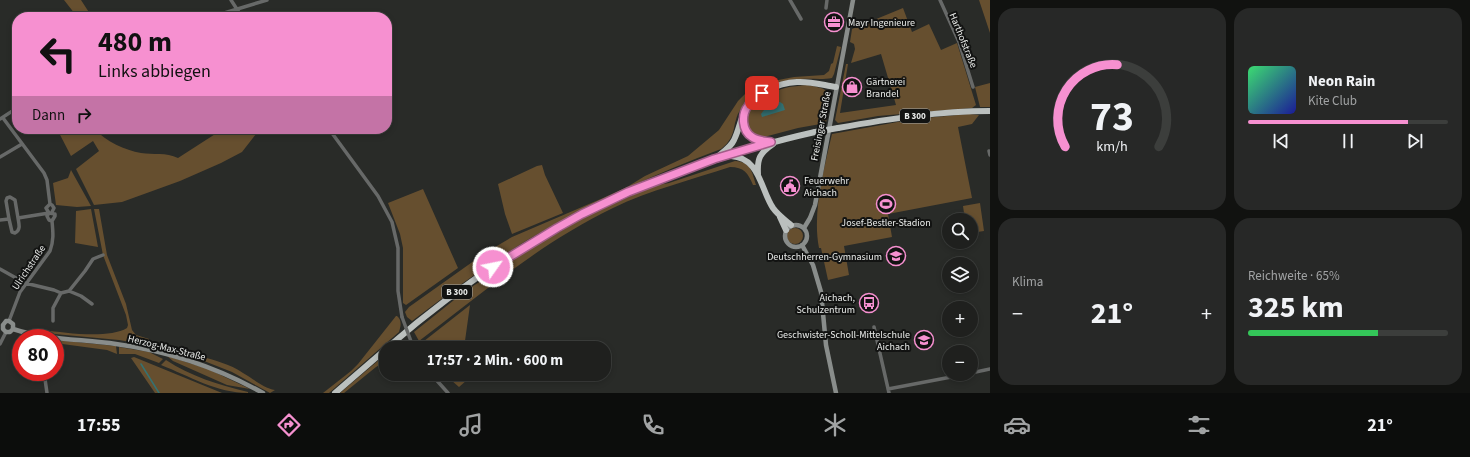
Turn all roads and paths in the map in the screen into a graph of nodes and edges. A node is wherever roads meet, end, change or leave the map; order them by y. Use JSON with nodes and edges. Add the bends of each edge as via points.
{"nodes":[{"id":1,"x":231,"y":0,"type":"edge"},
{"id":2,"x":267,"y":0,"type":"edge"},
{"id":3,"x":790,"y":0,"type":"edge"},
{"id":4,"x":827,"y":0,"type":"edge"},
{"id":5,"x":853,"y":0,"type":"edge"},
{"id":6,"x":940,"y":0,"type":"edge"},
{"id":7,"x":237,"y":8,"type":"junction"},
{"id":8,"x":826,"y":8,"type":"dead end"},
{"id":9,"x":225,"y":12,"type":"edge"},
{"id":10,"x":239,"y":12,"type":"edge"},
{"id":11,"x":801,"y":19,"type":"dead end"},
{"id":12,"x":836,"y":87,"type":"junction"},
{"id":13,"x":973,"y":87,"type":"dead end"},
{"id":14,"x":12,"y":111,"type":"edge"},
{"id":15,"x":744,"y":111,"type":"junction"},
{"id":16,"x":989,"y":111,"type":"edge"},
{"id":17,"x":1,"y":118,"type":"edge"},
{"id":18,"x":12,"y":132,"type":"edge"},
{"id":19,"x":14,"y":134,"type":"edge"},
{"id":20,"x":333,"y":134,"type":"edge"},
{"id":21,"x":774,"y":141,"type":"junction"},
{"id":22,"x":22,"y":144,"type":"junction"},
{"id":23,"x":725,"y":156,"type":"junction"},
{"id":24,"x":0,"y":157,"type":"edge"},
{"id":25,"x":714,"y":159,"type":"junction"},
{"id":26,"x":759,"y":178,"type":"junction"},
{"id":27,"x":50,"y":212,"type":"junction"},
{"id":28,"x":780,"y":216,"type":"junction"},
{"id":29,"x":18,"y":218,"type":"junction"},
{"id":30,"x":9,"y":219,"type":"junction"},
{"id":31,"x":0,"y":220,"type":"edge"},
{"id":32,"x":52,"y":221,"type":"junction"},
{"id":33,"x":792,"y":225,"type":"junction"},
{"id":34,"x":804,"y":228,"type":"junction"},
{"id":35,"x":786,"y":230,"type":"junction"},
{"id":36,"x":802,"y":245,"type":"junction"},
{"id":37,"x":103,"y":255,"type":"dead end"},
{"id":38,"x":0,"y":269,"type":"edge"},
{"id":39,"x":25,"y":283,"type":"junction"},
{"id":40,"x":69,"y":291,"type":"junction"},
{"id":41,"x":61,"y":293,"type":"junction"},
{"id":42,"x":92,"y":304,"type":"dead end"},
{"id":43,"x":9,"y":321,"type":"junction"},
{"id":44,"x":53,"y":321,"type":"dead end"},
{"id":45,"x":1,"y":324,"type":"edge"},
{"id":46,"x":874,"y":327,"type":"dead end"},
{"id":47,"x":13,"y":329,"type":"edge"},
{"id":48,"x":12,"y":330,"type":"edge"},
{"id":49,"x":6,"y":332,"type":"junction"},
{"id":50,"x":64,"y":339,"type":"edge"},
{"id":51,"x":395,"y":341,"type":"edge"},
{"id":52,"x":410,"y":341,"type":"edge"},
{"id":53,"x":0,"y":344,"type":"edge"},
{"id":54,"x":379,"y":355,"type":"edge"},
{"id":55,"x":990,"y":370,"type":"edge"},
{"id":56,"x":978,"y":372,"type":"edge"},
{"id":57,"x":942,"y":379,"type":"edge"},
{"id":58,"x":45,"y":381,"type":"edge"},
{"id":59,"x":437,"y":381,"type":"edge"},
{"id":60,"x":889,"y":391,"type":"edge"},
{"id":61,"x":47,"y":393,"type":"edge"},
{"id":62,"x":263,"y":393,"type":"edge"},
{"id":63,"x":334,"y":393,"type":"edge"},
{"id":64,"x":448,"y":393,"type":"edge"},
{"id":65,"x":836,"y":393,"type":"edge"}],
"edges":[{"from":1,"to":7,"type":"street"},
{"from":2,"to":7,"type":"street"},
{"from":3,"to":11,"type":"street"},
{"from":4,"to":8,"type":"street"},
{"from":5,"to":12,"type":"main road","name":"Freisinger Straße"},
{"from":6,"to":13,"type":"street","name":"Harthofstraße","via":[[959,43]]},
{"from":7,"to":9,"type":"street"},
{"from":7,"to":10,"type":"street"},
{"from":12,"to":15,"type":"highway","via":[[811,82],[791,83],[762,93],[752,100]]},
{"from":12,"to":34,"type":"main road","name":"Freisinger Straße","via":[[815,205]]},
{"from":14,"to":17,"type":"street"},
{"from":15,"to":21,"type":"highway","via":[[747,132],[756,139]]},
{"from":15,"to":25,"type":"highway","via":[[732,143]]},
{"from":16,"to":21,"type":"highway","number":"B 300","bridge":true,"via":[[914,116]]},
{"from":17,"to":18,"type":"street","name":"Ulrichstraße"},
{"from":19,"to":22,"type":"street","name":"Ulrichstraße"},
{"from":20,"to":52,"type":"street","bridge":true,"via":[[378,196],[392,222],[398,248],[398,291],[402,318]]},
{"from":21,"to":23,"type":"highway","number":"B 300"},
{"from":21,"to":26,"type":"highway","via":[[760,156]]},
{"from":22,"to":24,"type":"street"},
{"from":22,"to":27,"type":"street","name":"Ulrichstraße","via":[[44,173],[50,204],[54,208]]},
{"from":23,"to":25,"type":"highway","number":"B 300"},
{"from":23,"to":26,"type":"highway","via":[[747,160]]},
{"from":25,"to":51,"type":"highway","number":"B 300","via":[[628,192],[557,228],[480,276]]},
{"from":26,"to":28,"type":"highway"},
{"from":27,"to":29,"type":"street"},
{"from":27,"to":32,"type":"street","name":"Ulrichstraße","via":[[55,214]]},
{"from":27,"to":32,"type":"street","name":"Ulrichstraße","via":[[47,216],[48,220]]},
{"from":28,"to":33,"type":"highway"},
{"from":28,"to":35,"type":"highway"},
{"from":29,"to":30,"type":"street","via":[[19,228],[15,233],[10,230]]},
{"from":29,"to":30,"type":"street","via":[[15,200],[10,197],[6,201]]},
{"from":30,"to":31,"type":"street"},
{"from":32,"to":39,"type":"street","name":"Ulrichstraße","via":[[54,236],[50,251]]},
{"from":33,"to":34,"type":"main road"},
{"from":33,"to":35,"type":"main road"},
{"from":34,"to":36,"type":"main road","name":"Freisinger Straße","via":[[807,236]]},
{"from":35,"to":36,"type":"main road","via":[[788,244]]},
{"from":36,"to":65,"type":"main road","via":[[813,265],[821,292],[826,345]]},
{"from":37,"to":40,"type":"street","via":[[92,258]]},
{"from":38,"to":39,"type":"street"},
{"from":39,"to":41,"type":"street"},
{"from":39,"to":43,"type":"street","name":"Ulrichstraße"},
{"from":40,"to":41,"type":"street"},
{"from":40,"to":42,"type":"street"},
{"from":41,"to":44,"type":"street","via":[[53,308]]},
{"from":43,"to":45,"type":"main road"},
{"from":43,"to":47,"type":"main road","via":[[13,324]]},
{"from":45,"to":49,"type":"main road"},
{"from":46,"to":60,"type":"street"},
{"from":48,"to":49,"type":"main road"},
{"from":49,"to":53,"type":"street"},
{"from":50,"to":62,"type":"main road","name":"Herzog-Max-Straße","via":[[149,350],[210,367]]},
{"from":54,"to":63,"type":"highway","number":"B 300"},
{"from":55,"to":56,"type":"street"},
{"from":57,"to":60,"type":"street"},
{"from":58,"to":61,"type":"street"},
{"from":59,"to":64,"type":"street"}]}
